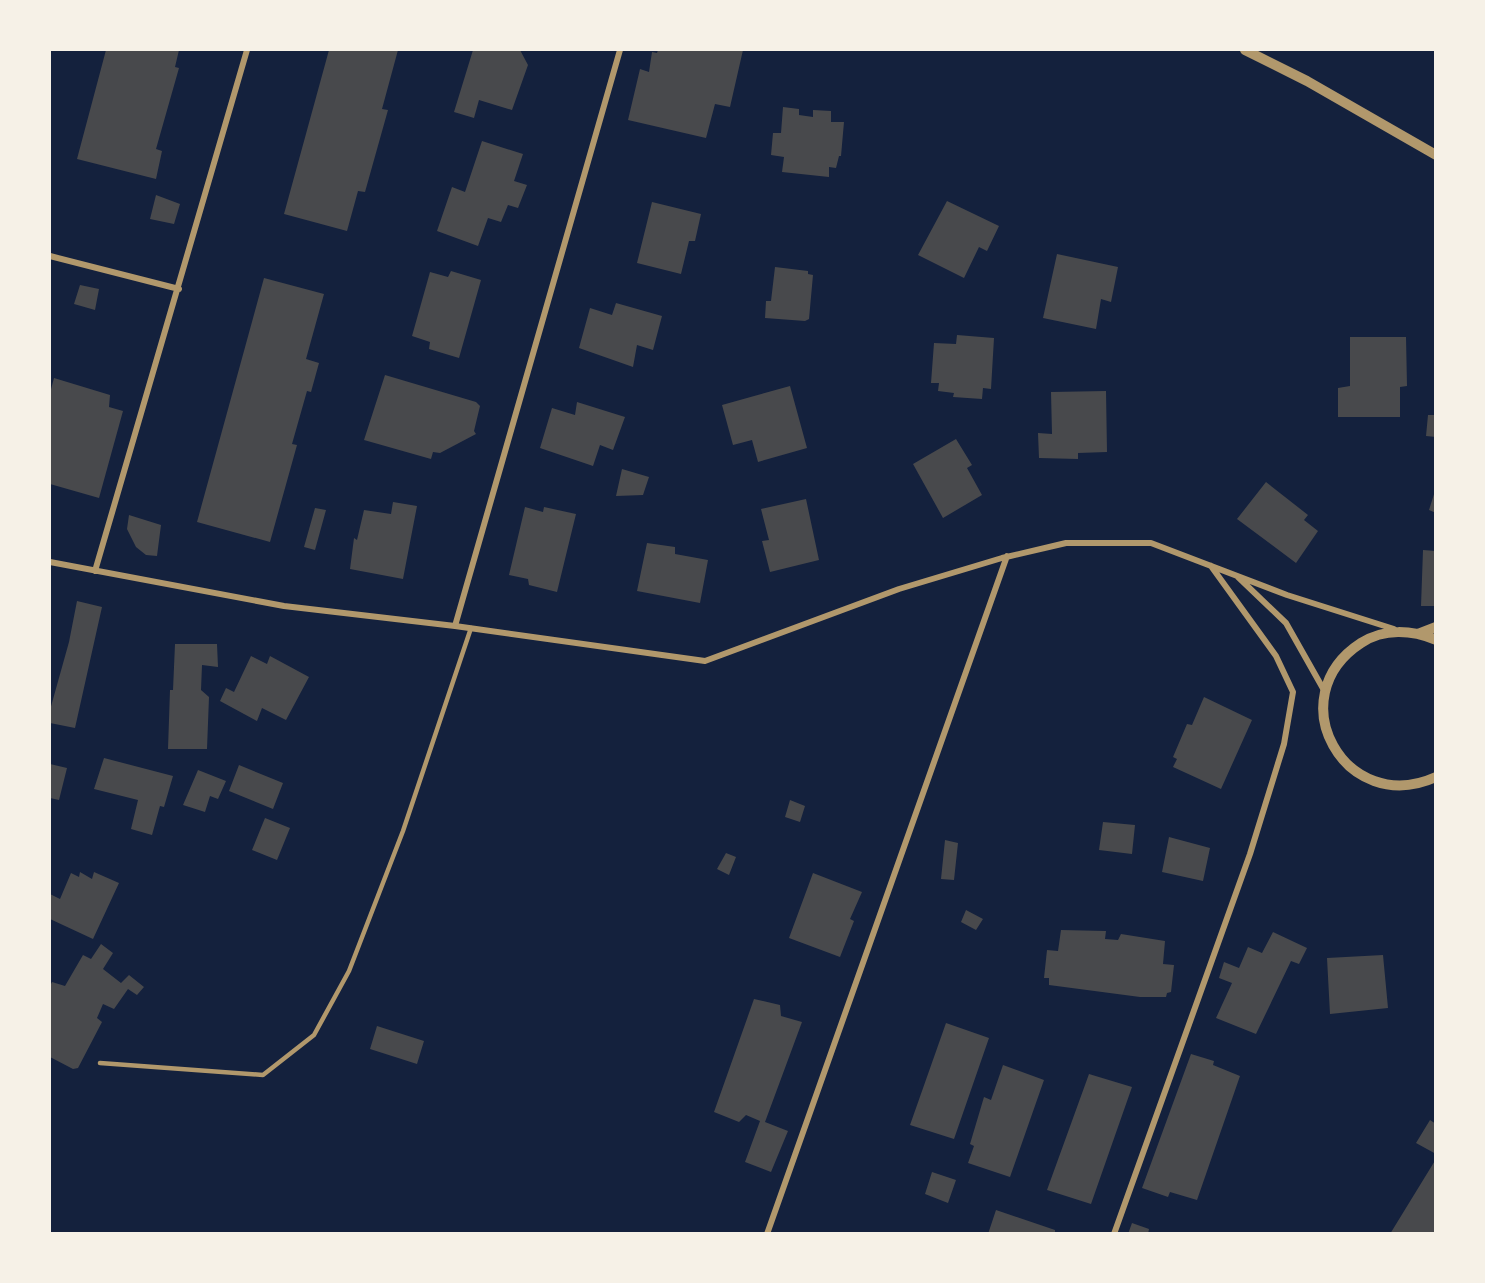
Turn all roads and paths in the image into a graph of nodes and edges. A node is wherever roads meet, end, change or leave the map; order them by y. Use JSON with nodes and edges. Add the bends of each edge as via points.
{"nodes":[{"id":1,"x":247,"y":50,"type":"edge"},
{"id":2,"x":620,"y":50,"type":"edge"},
{"id":3,"x":1245,"y":50,"type":"edge"},
{"id":4,"x":1436,"y":155,"type":"edge"},
{"id":5,"x":50,"y":256,"type":"edge"},
{"id":6,"x":179,"y":289,"type":"junction"},
{"id":7,"x":1007,"y":556,"type":"junction"},
{"id":8,"x":50,"y":562,"type":"edge"},
{"id":9,"x":1211,"y":566,"type":"junction"},
{"id":10,"x":95,"y":571,"type":"junction"},
{"id":11,"x":1235,"y":575,"type":"junction"},
{"id":12,"x":456,"y":626,"type":"junction"},
{"id":13,"x":1436,"y":627,"type":"edge"},
{"id":14,"x":471,"y":628,"type":"junction"},
{"id":15,"x":1400,"y":632,"type":"junction"},
{"id":16,"x":1418,"y":633,"type":"junction"},
{"id":17,"x":1436,"y":640,"type":"edge"},
{"id":18,"x":1325,"y":692,"type":"junction"},
{"id":19,"x":1436,"y":777,"type":"edge"},
{"id":20,"x":1423,"y":782,"type":"junction"},
{"id":21,"x":1436,"y":787,"type":"edge"},
{"id":22,"x":100,"y":1063,"type":"dead end"},
{"id":23,"x":767,"y":1233,"type":"edge"},
{"id":24,"x":1114,"y":1233,"type":"edge"}],
"edges":[{"from":1,"to":6,"type":"street"},
{"from":2,"to":12,"type":"street"},
{"from":3,"to":4,"type":"street"},
{"from":5,"to":6,"type":"street"},
{"from":6,"to":10,"type":"street"},
{"from":7,"to":9,"type":"street","via":[[1066,543],[1151,543]]},
{"from":7,"to":14,"type":"street","via":[[899,589],[705,661]]},
{"from":7,"to":23,"type":"street"},
{"from":8,"to":10,"type":"street"},
{"from":9,"to":11,"type":"street"},
{"from":9,"to":24,"type":"street","via":[[1276,656],[1293,692],[1284,744],[1250,854]]},
{"from":10,"to":12,"type":"street","via":[[284,606]]},
{"from":11,"to":15,"type":"street"},
{"from":11,"to":18,"type":"street","via":[[1286,623]]},
{"from":12,"to":14,"type":"street"},
{"from":13,"to":16,"type":"street"},
{"from":14,"to":22,"type":"lane","via":[[403,831],[349,971],[314,1035],[263,1076]]},
{"from":15,"to":16,"type":"street"},
{"from":15,"to":18,"type":"street","via":[[1366,640],[1350,650],[1337,665]]},
{"from":16,"to":17,"type":"street"},
{"from":18,"to":20,"type":"street","via":[[1323,716],[1328,737],[1355,772],[1390,785]]},
{"from":19,"to":20,"type":"street"},
{"from":20,"to":21,"type":"street"}]}
